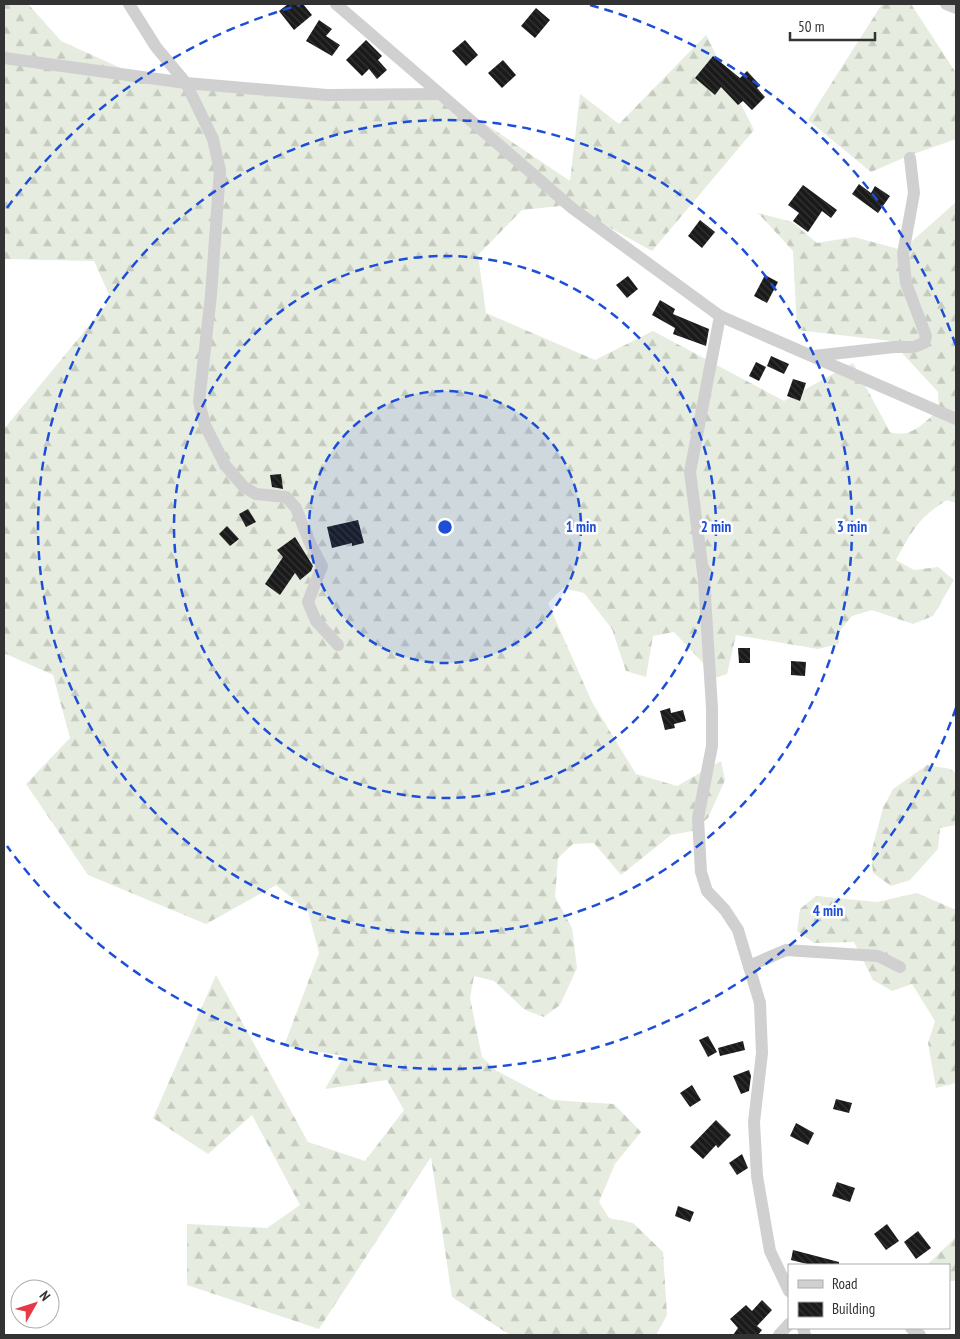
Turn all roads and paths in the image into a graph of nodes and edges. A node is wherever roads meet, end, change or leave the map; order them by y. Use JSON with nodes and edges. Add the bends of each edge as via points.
{"nodes":[{"id":1,"x":130,"y":4,"type":"edge"},
{"id":2,"x":336,"y":4,"type":"edge"},
{"id":3,"x":946,"y":4,"type":"edge"},
{"id":4,"x":956,"y":8,"type":"edge"},
{"id":5,"x":4,"y":58,"type":"edge"},
{"id":6,"x":186,"y":83,"type":"junction"},
{"id":7,"x":440,"y":94,"type":"junction"},
{"id":8,"x":910,"y":158,"type":"dead end"},
{"id":9,"x":720,"y":316,"type":"junction"},
{"id":10,"x":812,"y":356,"type":"junction"},
{"id":11,"x":956,"y":419,"type":"edge"},
{"id":12,"x":338,"y":645,"type":"dead end"},
{"id":13,"x":749,"y":966,"type":"junction"},
{"id":14,"x":900,"y":967,"type":"dead end"},
{"id":15,"x":788,"y":1288,"type":"edge"},
{"id":16,"x":788,"y":1325,"type":"edge"},
{"id":17,"x":779,"y":1335,"type":"edge"}],
"edges":[{"from":1,"to":6,"type":"street","via":[[156,47]]},
{"from":2,"to":7,"type":"street"},
{"from":3,"to":4,"type":"street"},
{"from":5,"to":6,"type":"street"},
{"from":6,"to":7,"type":"street","via":[[327,95]]},
{"from":6,"to":12,"type":"street","via":[[213,139],[220,170],[199,402],[204,425],[225,465],[244,487],[256,494],[286,498],[296,508],[322,566],[308,602],[316,621]]},
{"from":7,"to":9,"type":"street","via":[[572,208]]},
{"from":8,"to":10,"type":"street","via":[[914,193],[903,254],[906,283],[926,336],[924,343],[914,347],[894,346]]},
{"from":9,"to":10,"type":"street"},
{"from":9,"to":13,"type":"street","via":[[690,472],[704,580],[712,708],[712,746],[698,818],[701,872],[707,891],[738,930]]},
{"from":10,"to":11,"type":"street"},
{"from":13,"to":14,"type":"street","via":[[786,950],[878,956]]},
{"from":13,"to":15,"type":"street","via":[[760,1003],[762,1053],[754,1122],[757,1176],[770,1251]]},
{"from":16,"to":17,"type":"street"}]}
